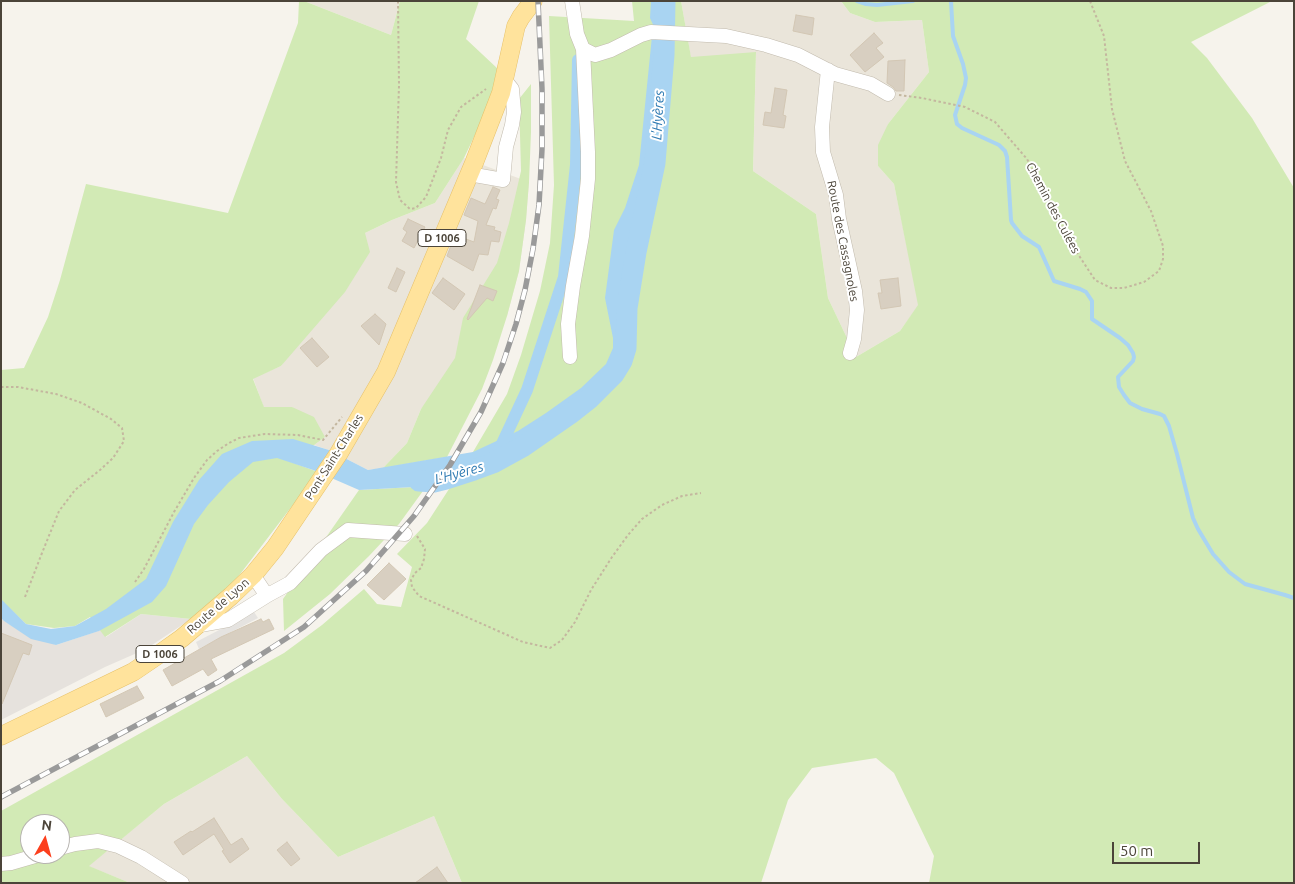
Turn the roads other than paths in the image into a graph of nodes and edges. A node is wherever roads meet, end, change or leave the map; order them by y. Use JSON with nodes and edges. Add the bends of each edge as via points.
{"nodes":[{"id":1,"x":533,"y":1,"type":"edge"},
{"id":2,"x":572,"y":1,"type":"edge"},
{"id":3,"x":583,"y":49,"type":"junction"},
{"id":4,"x":828,"y":70,"type":"junction"},
{"id":5,"x":503,"y":86,"type":"junction"},
{"id":6,"x":888,"y":94,"type":"road end"},
{"id":7,"x":469,"y":174,"type":"junction"},
{"id":8,"x":850,"y":353,"type":"dead end"},
{"id":9,"x":570,"y":357,"type":"dead end"},
{"id":10,"x":288,"y":530,"type":"joint"},
{"id":11,"x":405,"y":534,"type":"road end"},
{"id":12,"x":253,"y":575,"type":"junction"},
{"id":13,"x":268,"y":595,"type":"junction"},
{"id":14,"x":195,"y":626,"type":"junction"},
{"id":15,"x":1,"y":736,"type":"edge"},
{"id":16,"x":70,"y":845,"type":"edge"},
{"id":17,"x":20,"y":861,"type":"edge"},
{"id":18,"x":1,"y":864,"type":"edge"},
{"id":19,"x":182,"y":883,"type":"edge"}],
"edges":[{"from":1,"to":5,"type":"main road","number":"D 1006","via":[[516,26]]},
{"from":2,"to":3,"type":"street"},
{"from":3,"to":4,"type":"street","via":[[595,55],[651,32],[726,36],[798,55]]},
{"from":3,"to":9,"type":"street","via":[[588,180],[568,324]]},
{"from":4,"to":6,"type":"street","via":[[871,84]]},
{"from":4,"to":8,"type":"street","name":"Route des Cassagnoles","via":[[822,127],[823,152],[836,195],[855,291],[857,310]]},
{"from":5,"to":7,"type":"main road","number":"D 1006"},
{"from":5,"to":7,"type":"street","via":[[512,89],[514,112],[506,147],[504,180]]},
{"from":7,"to":10,"type":"main road","name":"Pont Saint-Charles","number":"D 1006","via":[[386,372]]},
{"from":10,"to":12,"type":"main road","name":"Route de Lyon","number":"D 1006"},
{"from":11,"to":13,"type":"street","via":[[348,530],[321,550],[290,583]]},
{"from":12,"to":13,"type":"street"},
{"from":12,"to":14,"type":"main road","name":"Route de Lyon","number":"D 1006"},
{"from":13,"to":14,"type":"street","via":[[228,620]]},
{"from":14,"to":15,"type":"main road","name":"Route de Lyon","number":"D 1006","via":[[132,672]]},
{"from":16,"to":19,"type":"street","via":[[98,842],[118,846]]},
{"from":17,"to":18,"type":"street"}]}
